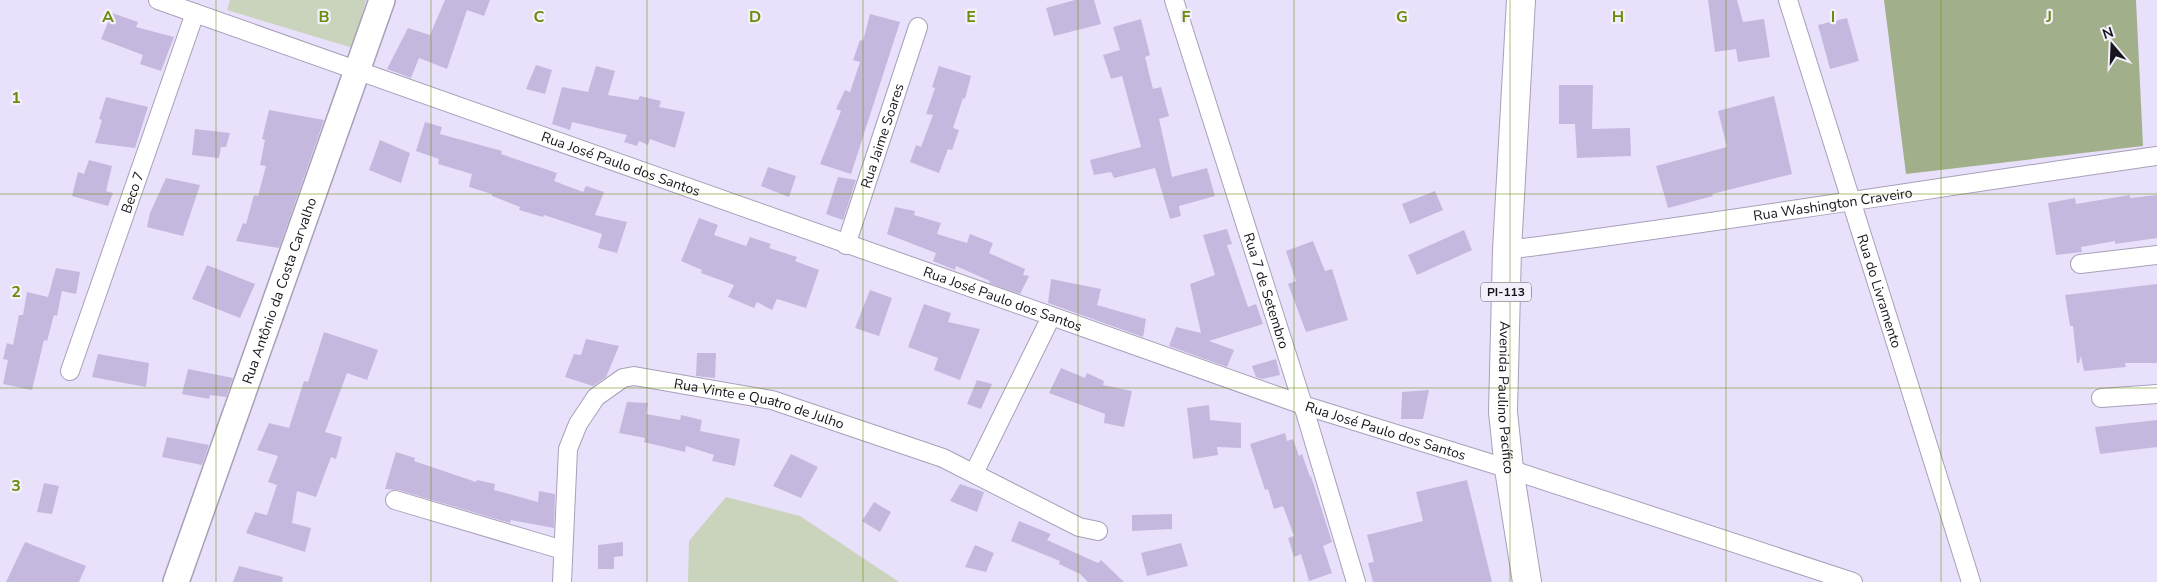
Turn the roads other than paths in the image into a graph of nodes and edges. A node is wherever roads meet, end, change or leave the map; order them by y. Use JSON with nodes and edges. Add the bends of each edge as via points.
{"nodes":[{"id":1,"x":158,"y":0,"type":"edge"},
{"id":2,"x":382,"y":0,"type":"edge"},
{"id":3,"x":1174,"y":0,"type":"edge"},
{"id":4,"x":1521,"y":0,"type":"edge"},
{"id":5,"x":1788,"y":0,"type":"edge"},
{"id":6,"x":194,"y":14,"type":"junction"},
{"id":7,"x":918,"y":27,"type":"dead end"},
{"id":8,"x":358,"y":70,"type":"junction"},
{"id":9,"x":2157,"y":156,"type":"edge"},
{"id":10,"x":1850,"y":200,"type":"junction"},
{"id":11,"x":846,"y":245,"type":"junction"},
{"id":12,"x":1507,"y":250,"type":"junction"},
{"id":13,"x":2157,"y":255,"type":"edge"},
{"id":14,"x":2080,"y":264,"type":"dead end"},
{"id":15,"x":1051,"y":318,"type":"junction"},
{"id":16,"x":70,"y":371,"type":"dead end"},
{"id":17,"x":2157,"y":394,"type":"edge"},
{"id":18,"x":2101,"y":398,"type":"dead end"},
{"id":19,"x":1303,"y":405,"type":"junction"},
{"id":20,"x":1509,"y":468,"type":"junction"},
{"id":21,"x":974,"y":473,"type":"junction"},
{"id":22,"x":395,"y":500,"type":"dead end"},
{"id":23,"x":1098,"y":531,"type":"dead end"},
{"id":24,"x":564,"y":550,"type":"junction"},
{"id":25,"x":176,"y":582,"type":"edge"},
{"id":26,"x":562,"y":582,"type":"edge"},
{"id":27,"x":1356,"y":582,"type":"edge"},
{"id":28,"x":1527,"y":582,"type":"edge"},
{"id":29,"x":1853,"y":582,"type":"edge"},
{"id":30,"x":1971,"y":582,"type":"edge"}],
"edges":[{"from":1,"to":6,"type":"street","name":"Rua José Paulo dos Santos"},
{"from":2,"to":8,"type":"street","name":"Rua Antônio da Costa Carvalho"},
{"from":3,"to":19,"type":"street","name":"Rua 7 de Setembro"},
{"from":4,"to":12,"type":"main road","name":"Avenida Paulino Pacífico","number":"PI-113"},
{"from":5,"to":10,"type":"street","name":"Rua do Livramento"},
{"from":6,"to":8,"type":"street","name":"Rua José Paulo dos Santos"},
{"from":6,"to":16,"type":"street","name":"Beco 7"},
{"from":7,"to":11,"type":"street","name":"Rua Jaime Soares"},
{"from":8,"to":11,"type":"street","name":"Rua José Paulo dos Santos"},
{"from":8,"to":25,"type":"street","name":"Rua Antônio da Costa Carvalho"},
{"from":9,"to":10,"type":"street","name":"Rua Washington Craveiro"},
{"from":10,"to":12,"type":"street","name":"Rua Washington Craveiro"},
{"from":10,"to":30,"type":"street","name":"Rua do Livramento"},
{"from":11,"to":15,"type":"street","name":"Rua José Paulo dos Santos"},
{"from":12,"to":20,"type":"main road","name":"Avenida Paulino Pacífico","number":"PI-113","via":[[1504,412]]},
{"from":13,"to":14,"type":"street"},
{"from":15,"to":19,"type":"street","name":"Rua José Paulo dos Santos"},
{"from":15,"to":21,"type":"street"},
{"from":17,"to":18,"type":"street"},
{"from":19,"to":20,"type":"street","name":"Rua José Paulo dos Santos"},
{"from":19,"to":27,"type":"street","name":"Rua 7 de Setembro"},
{"from":20,"to":28,"type":"main road","name":"Avenida Paulino Pacífico","number":"PI-113"},
{"from":20,"to":29,"type":"street","name":"Rua José Paulo dos Santos"},
{"from":21,"to":23,"type":"street","name":"Rua Vinte e Quatro de Julho","via":[[1079,527]]},
{"from":21,"to":24,"type":"street","name":"Rua Vinte e Quatro de Julho","via":[[943,458],[772,400],[634,376],[623,378],[596,397],[578,424],[568,449]]},
{"from":22,"to":24,"type":"street"},
{"from":24,"to":26,"type":"street","name":"Rua Vinte e Quatro de Julho"}]}
